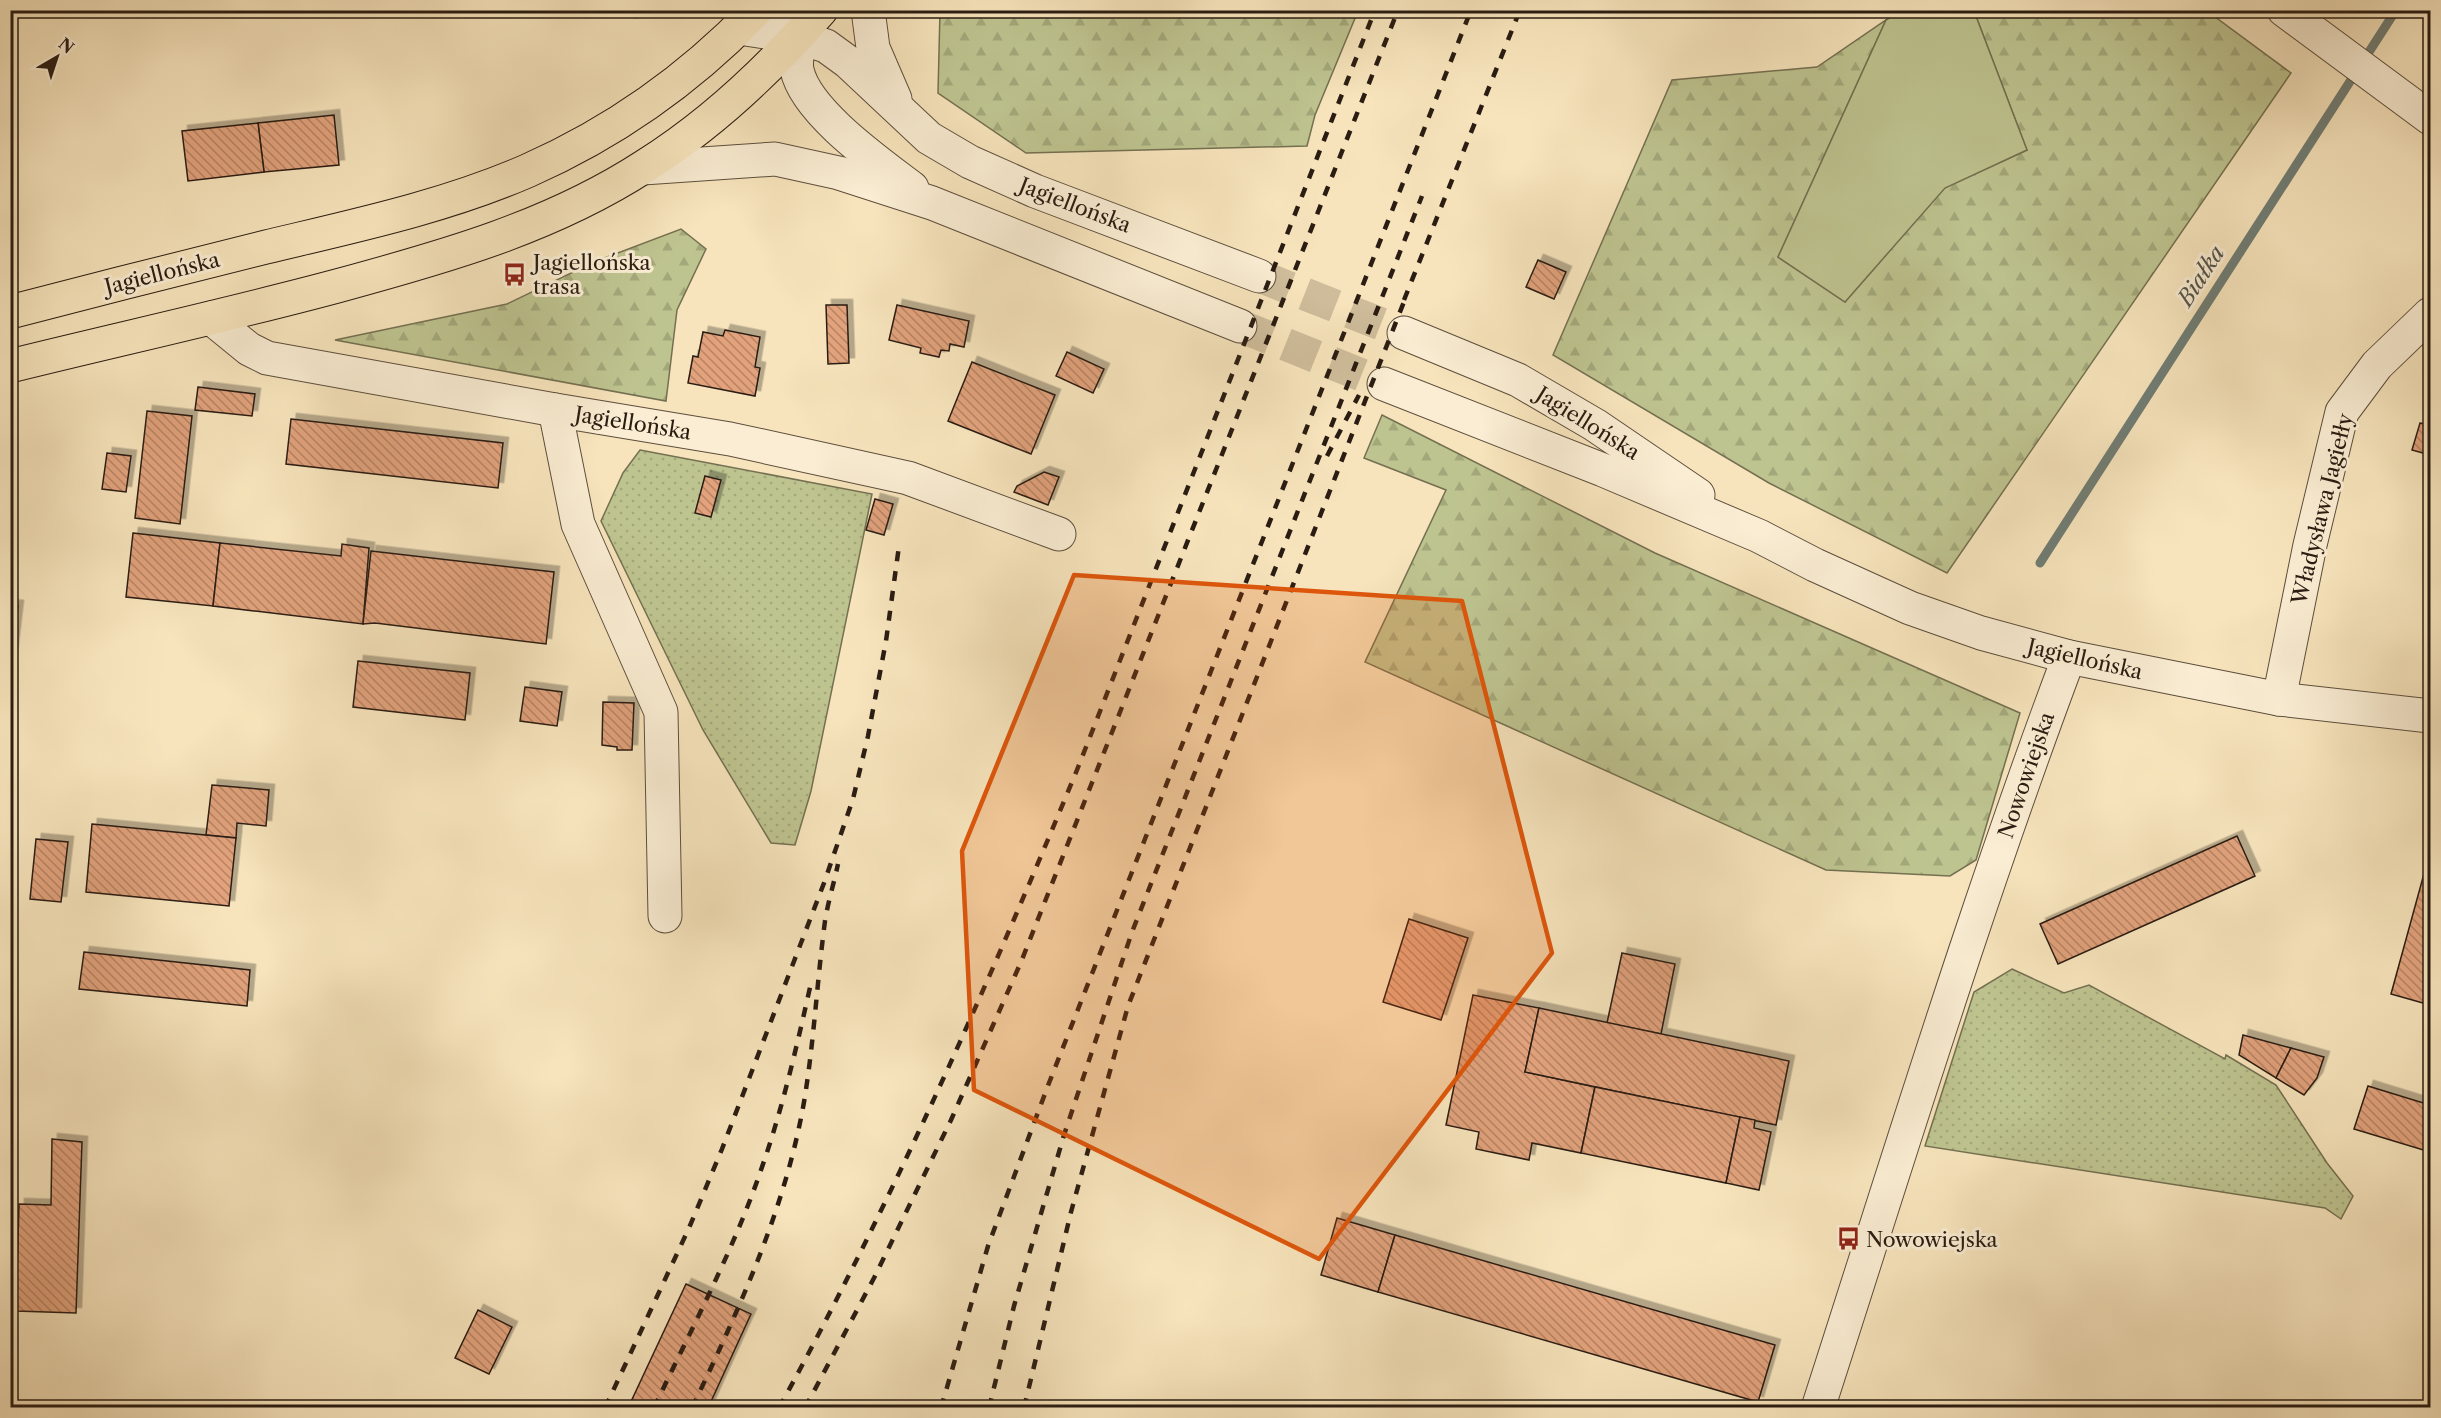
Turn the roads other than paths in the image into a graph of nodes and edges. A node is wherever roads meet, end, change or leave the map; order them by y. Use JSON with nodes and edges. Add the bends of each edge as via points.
{"nodes":[{"id":1,"x":821,"y":10,"type":"edge"},
{"id":2,"x":868,"y":10,"type":"edge"},
{"id":3,"x":2284,"y":10,"type":"edge"},
{"id":4,"x":748,"y":19,"type":"edge"},
{"id":5,"x":795,"y":24,"type":"edge"},
{"id":6,"x":902,"y":114,"type":"junction"},
{"id":7,"x":2430,"y":118,"type":"edge"},
{"id":8,"x":643,"y":168,"type":"junction"},
{"id":9,"x":1035,"y":191,"type":"junction"},
{"id":10,"x":932,"y":203,"type":"junction"},
{"id":11,"x":1017,"y":238,"type":"junction"},
{"id":12,"x":1259,"y":276,"type":"tunnel mouth"},
{"id":13,"x":10,"y":312,"type":"edge"},
{"id":14,"x":2430,"y":314,"type":"edge"},
{"id":15,"x":211,"y":318,"type":"junction"},
{"id":16,"x":1240,"y":326,"type":"tunnel mouth"},
{"id":17,"x":1404,"y":333,"type":"tunnel mouth"},
{"id":18,"x":10,"y":366,"type":"edge"},
{"id":19,"x":1384,"y":384,"type":"tunnel mouth"},
{"id":20,"x":555,"y":410,"type":"junction"},
{"id":21,"x":1059,"y":534,"type":"dead end"},
{"id":22,"x":1759,"y":536,"type":"junction"},
{"id":23,"x":2069,"y":657,"type":"junction"},
{"id":24,"x":2279,"y":699,"type":"junction"},
{"id":25,"x":2430,"y":716,"type":"edge"},
{"id":26,"x":665,"y":916,"type":"dead end"},
{"id":27,"x":1818,"y":1407,"type":"edge"}],
"edges":[{"from":1,"to":5,"type":"main road"},
{"from":2,"to":6,"type":"street","name":"Jagiellońska","via":[[873,48]]},
{"from":3,"to":7,"type":"street"},
{"from":4,"to":5,"type":"street","name":"Jagiellońska"},
{"from":4,"to":13,"type":"main road","name":"Jagiellońska","via":[[664,92],[618,124],[526,172],[397,215]]},
{"from":5,"to":6,"type":"street","name":"Jagiellońska","via":[[848,62]]},
{"from":5,"to":8,"type":"main road","via":[[740,95]]},
{"from":5,"to":10,"type":"street","via":[[797,70],[809,96],[862,150]]},
{"from":6,"to":9,"type":"street","name":"Jagiellońska","via":[[929,138],[970,162]]},
{"from":8,"to":10,"type":"street","via":[[775,159],[839,173]]},
{"from":8,"to":15,"type":"main road","via":[[535,223],[469,248]]},
{"from":9,"to":11,"type":"street"},
{"from":9,"to":12,"type":"street","name":"Jagiellońska"},
{"from":10,"to":11,"type":"street"},
{"from":11,"to":16,"type":"street"},
{"from":14,"to":24,"type":"street","name":"Władysława Jagiełły","via":[[2377,364],[2342,412]]},
{"from":15,"to":18,"type":"main road"},
{"from":15,"to":20,"type":"street","name":"Jagiellońska","via":[[249,350],[267,358]]},
{"from":17,"to":22,"type":"street","name":"Jagiellońska","via":[[1518,380],[1595,425]]},
{"from":19,"to":22,"type":"street","name":"Jagiellońska"},
{"from":20,"to":21,"type":"street","name":"Jagiellońska","via":[[730,439],[908,478]]},
{"from":20,"to":26,"type":"street","via":[[578,524],[661,712]]},
{"from":22,"to":23,"type":"street","name":"Jagiellońska","via":[[1910,608]]},
{"from":23,"to":24,"type":"street","name":"Jagiellońska"},
{"from":23,"to":27,"type":"street","name":"Nowowiejska","via":[[1979,913]]},
{"from":24,"to":25,"type":"street","name":"Jagiellońska"}]}
